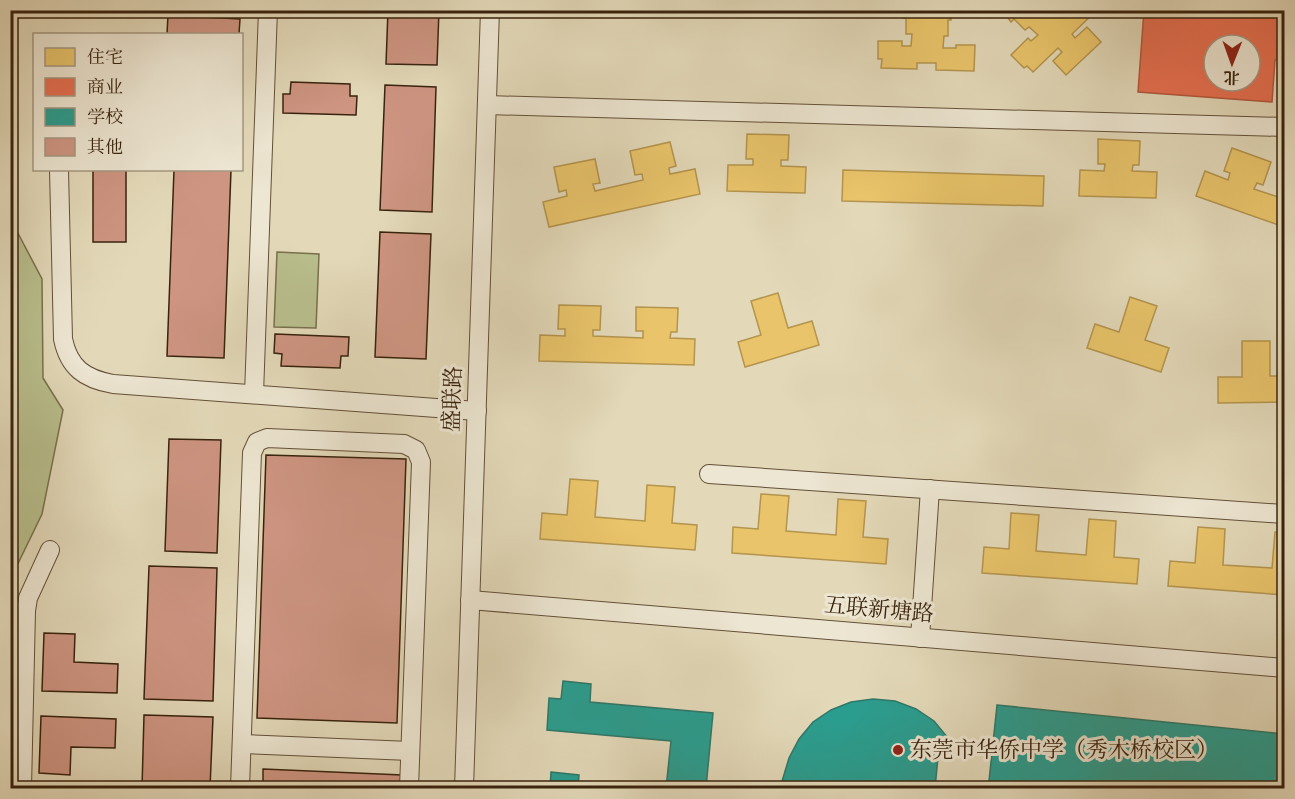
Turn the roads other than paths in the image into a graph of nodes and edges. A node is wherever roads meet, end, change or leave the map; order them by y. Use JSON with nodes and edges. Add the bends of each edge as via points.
{"nodes":[{"id":1,"x":268,"y":10,"type":"edge"},
{"id":2,"x":490,"y":10,"type":"edge"},
{"id":3,"x":487,"y":105,"type":"junction"},
{"id":4,"x":1284,"y":127,"type":"edge"},
{"id":5,"x":59,"y":171,"type":"edge"},
{"id":6,"x":254,"y":394,"type":"junction"},
{"id":7,"x":477,"y":411,"type":"junction"},
{"id":8,"x":709,"y":474,"type":"dead end"},
{"id":9,"x":930,"y":489,"type":"junction"},
{"id":10,"x":1284,"y":514,"type":"edge"},
{"id":11,"x":50,"y":550,"type":"dead end"},
{"id":12,"x":470,"y":600,"type":"junction"},
{"id":13,"x":920,"y":638,"type":"junction"},
{"id":14,"x":1284,"y":668,"type":"edge"},
{"id":15,"x":242,"y":744,"type":"junction"},
{"id":16,"x":410,"y":751,"type":"junction"},
{"id":17,"x":22,"y":789,"type":"edge"},
{"id":18,"x":240,"y":789,"type":"edge"},
{"id":19,"x":409,"y":789,"type":"edge"},
{"id":20,"x":464,"y":789,"type":"edge"}],
"edges":[{"from":1,"to":6,"type":"street"},
{"from":2,"to":3,"type":"street","name":"盛联路"},
{"from":3,"to":4,"type":"street"},
{"from":3,"to":7,"type":"street","name":"盛联路"},
{"from":5,"to":6,"type":"street","via":[[63,339],[74,365],[85,375],[113,384]]},
{"from":6,"to":7,"type":"street"},
{"from":7,"to":12,"type":"street","name":"盛联路"},
{"from":8,"to":9,"type":"street"},
{"from":9,"to":10,"type":"street"},
{"from":9,"to":13,"type":"street"},
{"from":11,"to":17,"type":"street","via":[[26,611]]},
{"from":12,"to":13,"type":"street","name":"五联新塘路"},
{"from":12,"to":20,"type":"street","name":"盛联路"},
{"from":13,"to":14,"type":"street","name":"五联新塘路"},
{"from":15,"to":16,"type":"street"},
{"from":15,"to":16,"type":"street","via":[[252,453],[257,442],[267,438],[404,444],[416,450],[421,462]]},
{"from":15,"to":18,"type":"street"},
{"from":16,"to":19,"type":"street"}]}
